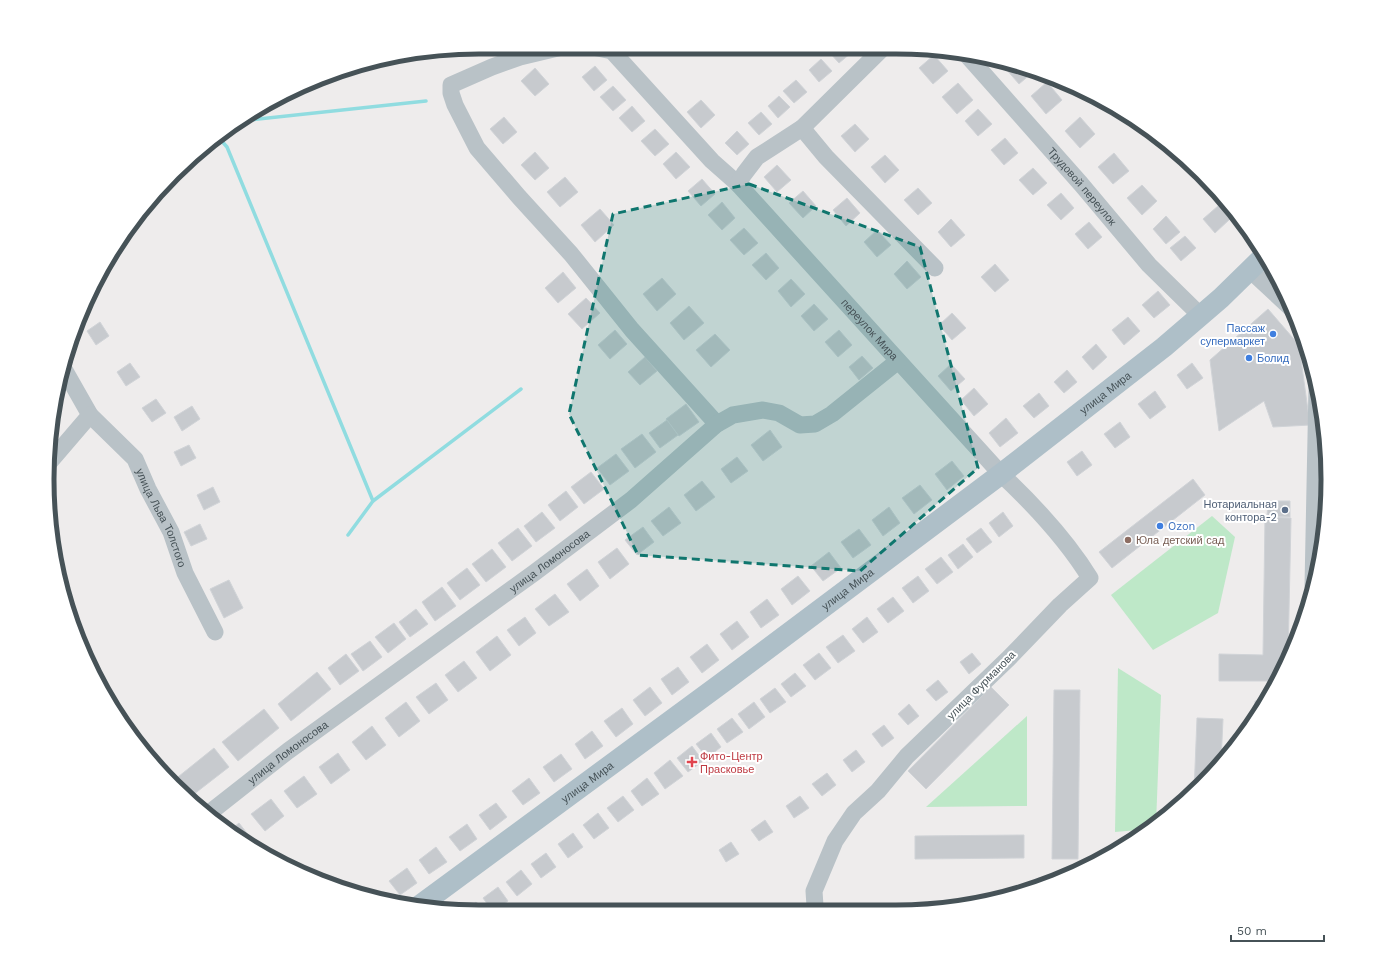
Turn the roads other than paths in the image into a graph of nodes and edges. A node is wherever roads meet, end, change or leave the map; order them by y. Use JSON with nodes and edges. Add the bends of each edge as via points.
{"nodes":[{"id":1,"x":533,"y":54,"type":"edge"},
{"id":2,"x":616,"y":54,"type":"edge"},
{"id":3,"x":877,"y":54,"type":"edge"},
{"id":4,"x":972,"y":61,"type":"edge"},
{"id":5,"x":802,"y":128,"type":"junction"},
{"id":6,"x":738,"y":184,"type":"junction"},
{"id":7,"x":1257,"y":263,"type":"edge"},
{"id":8,"x":935,"y":268,"type":"dead end"},
{"id":9,"x":1273,"y":284,"type":"edge"},
{"id":10,"x":1201,"y":316,"type":"junction"},
{"id":11,"x":898,"y":361,"type":"junction"},
{"id":12,"x":67,"y":374,"type":"edge"},
{"id":13,"x":90,"y":415,"type":"junction"},
{"id":14,"x":1316,"y":419,"type":"edge"},
{"id":15,"x":717,"y":424,"type":"junction"},
{"id":16,"x":55,"y":456,"type":"edge"},
{"id":17,"x":1001,"y":474,"type":"junction"},
{"id":18,"x":1314,"y":559,"type":"edge"},
{"id":19,"x":215,"y":632,"type":"dead end"},
{"id":20,"x":212,"y":811,"type":"edge"},
{"id":21,"x":426,"y":901,"type":"edge"},
{"id":22,"x":815,"y":905,"type":"edge"}],
"edges":[{"from":1,"to":15,"type":"street","via":[[492,67],[451,85],[455,105],[476,148],[571,254],[632,330]]},
{"from":2,"to":6,"type":"street","name":"переулок Мира","via":[[712,161]]},
{"from":3,"to":5,"type":"street"},
{"from":4,"to":10,"type":"street","name":"Трудовой переулок","via":[[1149,265]]},
{"from":5,"to":6,"type":"street","via":[[757,157]]},
{"from":5,"to":8,"type":"street","via":[[826,157]]},
{"from":6,"to":11,"type":"street","name":"переулок Мира"},
{"from":7,"to":9,"type":"street"},
{"from":7,"to":10,"type":"main road","name":"улица Мира"},
{"from":10,"to":17,"type":"main road","name":"улица Мира"},
{"from":11,"to":15,"type":"street","name":"улица Ломоносова","via":[[832,414],[815,424],[800,425],[779,414],[762,410],[733,414]]},
{"from":11,"to":17,"type":"street","name":"переулок Мира"},
{"from":12,"to":13,"type":"street","name":"улица Льва Толстого"},
{"from":13,"to":16,"type":"street"},
{"from":13,"to":19,"type":"street","name":"улица Льва Толстого","via":[[135,459],[171,532],[185,572]]},
{"from":14,"to":18,"type":"street"},
{"from":15,"to":20,"type":"street","name":"улица Ломоносова","via":[[631,500],[288,751]]},
{"from":17,"to":21,"type":"main road","name":"улица Мира"},
{"from":17,"to":22,"type":"street","name":"улица Фурманова","via":[[1026,498],[1080,561],[1090,578],[907,756],[878,791],[854,813],[835,841],[814,891]]}]}
